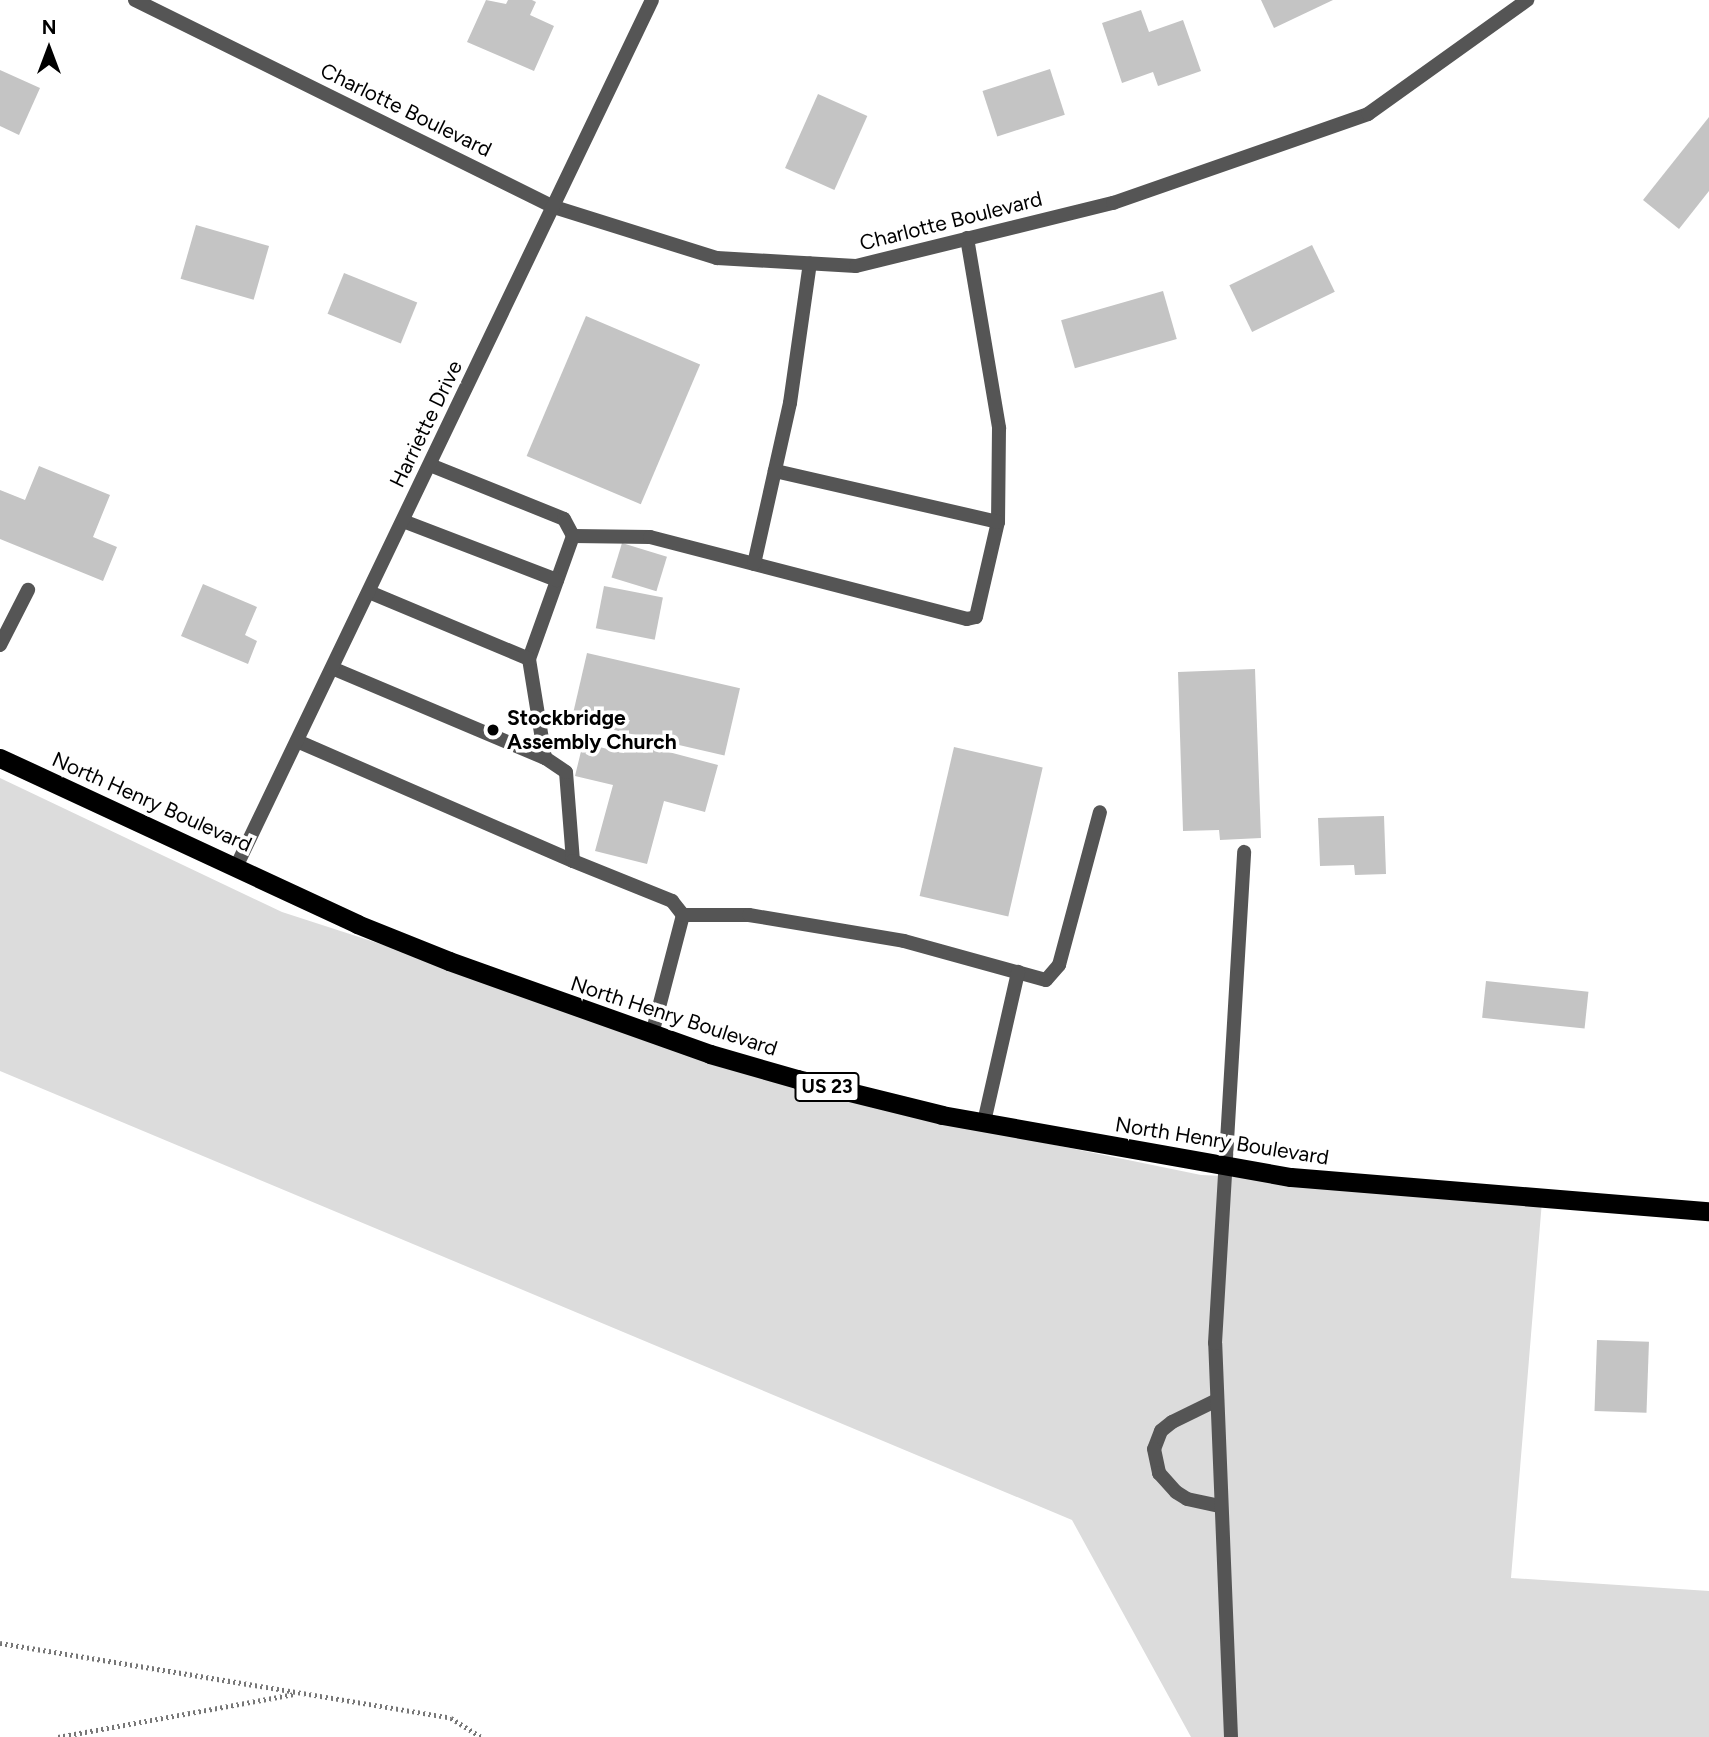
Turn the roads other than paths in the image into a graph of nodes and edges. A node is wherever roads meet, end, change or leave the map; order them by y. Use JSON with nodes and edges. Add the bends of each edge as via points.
{"nodes":[{"id":1,"x":135,"y":0,"type":"edge"},
{"id":2,"x":652,"y":0,"type":"edge"},
{"id":3,"x":1527,"y":0,"type":"edge"},
{"id":4,"x":554,"y":207,"type":"junction"},
{"id":5,"x":967,"y":238,"type":"junction"},
{"id":6,"x":810,"y":263,"type":"junction"},
{"id":7,"x":430,"y":465,"type":"junction"},
{"id":8,"x":775,"y":471,"type":"junction"},
{"id":9,"x":403,"y":521,"type":"junction"},
{"id":10,"x":998,"y":522,"type":"junction"},
{"id":11,"x":573,"y":536,"type":"junction"},
{"id":12,"x":754,"y":564,"type":"junction"},
{"id":13,"x":557,"y":580,"type":"junction"},
{"id":14,"x":28,"y":590,"type":"dead end"},
{"id":15,"x":369,"y":592,"type":"junction"},
{"id":16,"x":0,"y":645,"type":"edge"},
{"id":17,"x":529,"y":659,"type":"junction"},
{"id":18,"x":332,"y":668,"type":"junction"},
{"id":19,"x":297,"y":741,"type":"junction"},
{"id":20,"x":0,"y":758,"type":"edge"},
{"id":21,"x":545,"y":758,"type":"junction"},
{"id":22,"x":1100,"y":812,"type":"dead end"},
{"id":23,"x":1244,"y":852,"type":"dead end"},
{"id":24,"x":573,"y":860,"type":"junction"},
{"id":25,"x":237,"y":866,"type":"junction"},
{"id":26,"x":683,"y":915,"type":"junction"},
{"id":27,"x":1018,"y":972,"type":"junction"},
{"id":28,"x":652,"y":1034,"type":"junction"},
{"id":29,"x":984,"y":1122,"type":"junction"},
{"id":30,"x":1228,"y":1167,"type":"junction"},
{"id":31,"x":1709,"y":1212,"type":"edge"},
{"id":32,"x":1217,"y":1401,"type":"junction"},
{"id":33,"x":1220,"y":1506,"type":"junction"},
{"id":34,"x":1231,"y":1737,"type":"edge"}],
"edges":[{"from":1,"to":4,"type":"street","name":"Charlotte Boulevard"},
{"from":2,"to":4,"type":"street","name":"Harriette Drive"},
{"from":3,"to":5,"type":"street","name":"Charlotte Boulevard","via":[[1368,114],[1113,203]]},
{"from":4,"to":6,"type":"street","name":"Charlotte Boulevard","via":[[717,258]]},
{"from":4,"to":7,"type":"street","name":"Harriette Drive"},
{"from":5,"to":6,"type":"street","name":"Charlotte Boulevard","via":[[856,266]]},
{"from":5,"to":10,"type":"street","via":[[999,428]]},
{"from":6,"to":8,"type":"street","via":[[790,403]]},
{"from":7,"to":9,"type":"street","name":"Harriette Drive"},
{"from":7,"to":11,"type":"street","via":[[564,519]]},
{"from":8,"to":10,"type":"street"},
{"from":8,"to":12,"type":"street"},
{"from":9,"to":13,"type":"street"},
{"from":9,"to":15,"type":"street","name":"Harriette Drive"},
{"from":10,"to":12,"type":"street","via":[[976,617],[967,619]]},
{"from":11,"to":12,"type":"street","via":[[650,537]]},
{"from":11,"to":13,"type":"street"},
{"from":13,"to":17,"type":"street"},
{"from":14,"to":16,"type":"street"},
{"from":15,"to":17,"type":"street"},
{"from":15,"to":18,"type":"street","name":"Harriette Drive"},
{"from":17,"to":21,"type":"street"},
{"from":18,"to":19,"type":"street","name":"Harriette Drive"},
{"from":18,"to":21,"type":"street"},
{"from":19,"to":24,"type":"street"},
{"from":19,"to":25,"type":"street","name":"Harriette Drive"},
{"from":20,"to":25,"type":"highway","name":"North Henry Boulevard","number":"US 23"},
{"from":21,"to":24,"type":"street","via":[[566,772]]},
{"from":22,"to":27,"type":"street","via":[[1059,965],[1046,980]]},
{"from":23,"to":30,"type":"street"},
{"from":24,"to":26,"type":"street","via":[[672,901]]},
{"from":25,"to":28,"type":"highway","name":"North Henry Boulevard","number":"US 23","via":[[415,947]]},
{"from":26,"to":27,"type":"street","via":[[749,915],[904,941]]},
{"from":26,"to":28,"type":"street"},
{"from":27,"to":29,"type":"street"},
{"from":28,"to":29,"type":"highway","name":"North Henry Boulevard","number":"US 23","via":[[821,1085]]},
{"from":29,"to":30,"type":"highway","name":"North Henry Boulevard","number":"US 23"},
{"from":30,"to":31,"type":"highway","name":"North Henry Boulevard","number":"US 23","via":[[1395,1189]]},
{"from":30,"to":32,"type":"street","via":[[1215,1343]]},
{"from":32,"to":33,"type":"street"},
{"from":32,"to":33,"type":"street","via":[[1172,1422],[1161,1431],[1154,1449],[1159,1473],[1175,1492]]},
{"from":33,"to":34,"type":"street"}]}
